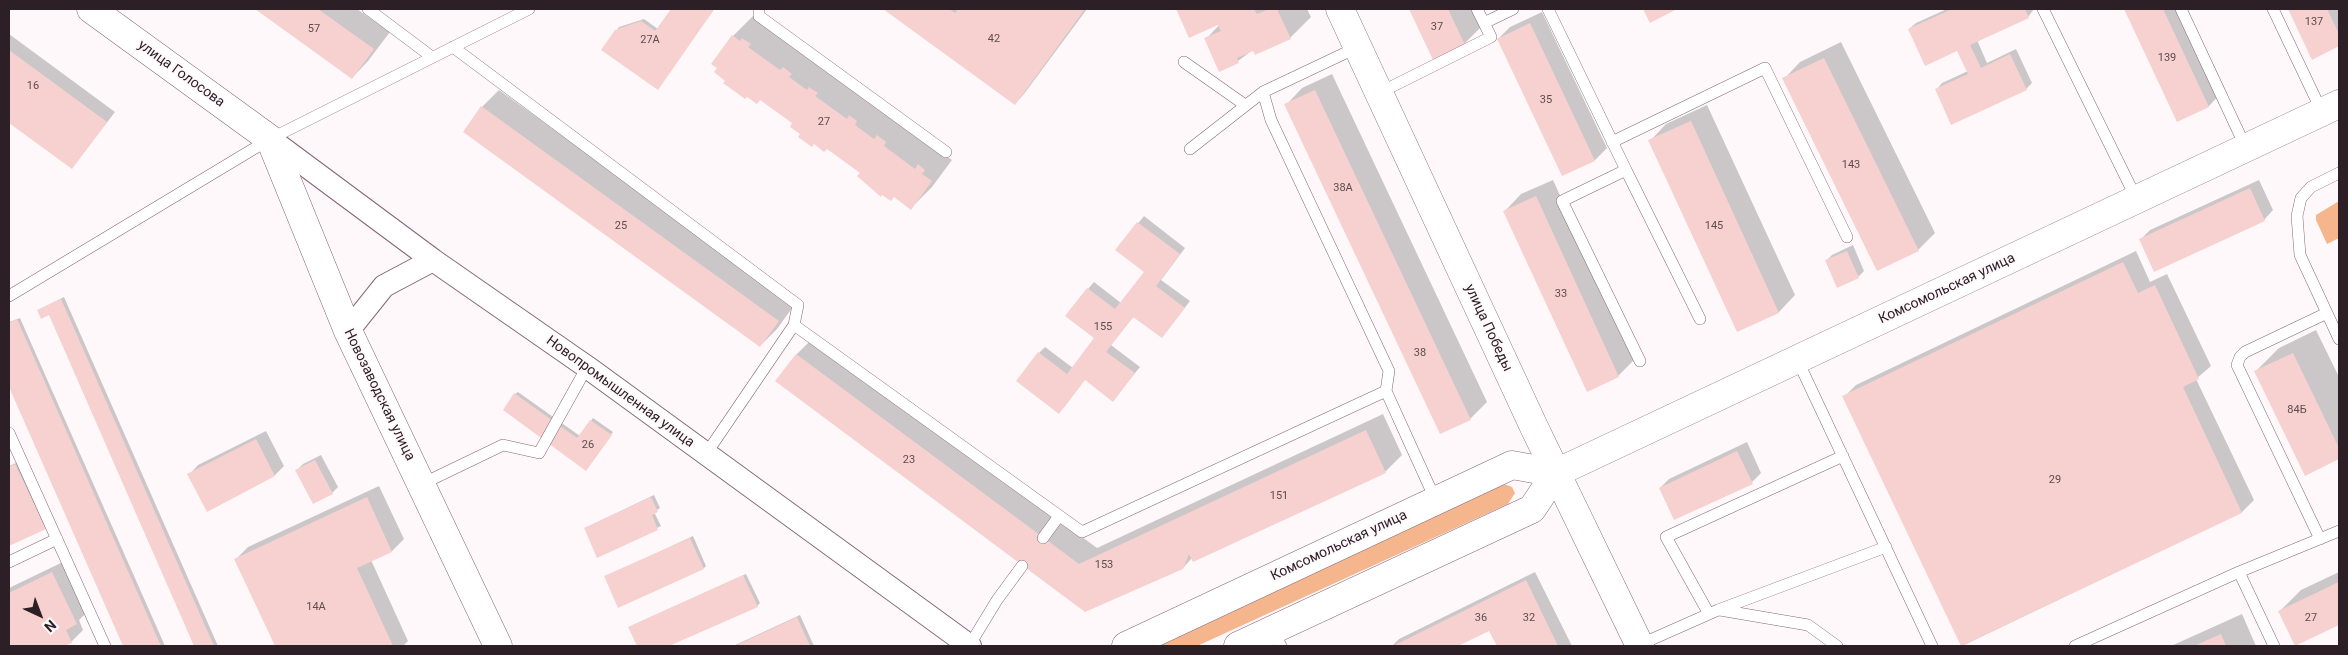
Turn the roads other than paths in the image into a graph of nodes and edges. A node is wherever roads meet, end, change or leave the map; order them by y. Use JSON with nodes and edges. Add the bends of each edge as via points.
{"nodes":[{"id":1,"x":91,"y":9,"type":"edge"},
{"id":2,"x":368,"y":9,"type":"edge"},
{"id":3,"x":529,"y":9,"type":"edge"},
{"id":4,"x":759,"y":9,"type":"edge"},
{"id":5,"x":1340,"y":9,"type":"edge"},
{"id":6,"x":1477,"y":9,"type":"edge"},
{"id":7,"x":1513,"y":9,"type":"edge"},
{"id":8,"x":1548,"y":9,"type":"edge"},
{"id":9,"x":2043,"y":9,"type":"edge"},
{"id":10,"x":2180,"y":9,"type":"edge"},
{"id":11,"x":2273,"y":9,"type":"edge"},
{"id":12,"x":1484,"y":23,"type":"junction"},
{"id":13,"x":454,"y":47,"type":"junction"},
{"id":14,"x":1358,"y":47,"type":"junction"},
{"id":15,"x":432,"y":57,"type":"junction"},
{"id":16,"x":1184,"y":62,"type":"dead end"},
{"id":17,"x":1263,"y":92,"type":"junction"},
{"id":18,"x":1379,"y":93,"type":"junction"},
{"id":19,"x":1245,"y":105,"type":"junction"},
{"id":20,"x":2331,"y":108,"type":"edge"},
{"id":21,"x":270,"y":139,"type":"junction"},
{"id":22,"x":1612,"y":142,"type":"junction"},
{"id":23,"x":2246,"y":148,"type":"junction"},
{"id":24,"x":1190,"y":150,"type":"dead end"},
{"id":25,"x":946,"y":152,"type":"dead end"},
{"id":26,"x":1626,"y":170,"type":"junction"},
{"id":27,"x":2339,"y":173,"type":"edge"},
{"id":28,"x":2137,"y":200,"type":"junction"},
{"id":29,"x":1847,"y":237,"type":"dead end"},
{"id":30,"x":433,"y":260,"type":"junction"},
{"id":31,"x":9,"y":296,"type":"edge"},
{"id":32,"x":2327,"y":313,"type":"junction"},
{"id":33,"x":1700,"y":319,"type":"dead end"},
{"id":34,"x":794,"y":325,"type":"junction"},
{"id":35,"x":348,"y":331,"type":"junction"},
{"id":36,"x":2339,"y":339,"type":"edge"},
{"id":37,"x":1797,"y":360,"type":"junction"},
{"id":38,"x":1640,"y":361,"type":"dead end"},
{"id":39,"x":587,"y":367,"type":"junction"},
{"id":40,"x":1386,"y":391,"type":"junction"},
{"id":41,"x":9,"y":434,"type":"edge"},
{"id":42,"x":706,"y":454,"type":"junction"},
{"id":43,"x":1843,"y":456,"type":"junction"},
{"id":44,"x":1556,"y":473,"type":"junction"},
{"id":45,"x":422,"y":484,"type":"junction"},
{"id":46,"x":1436,"y":501,"type":"junction"},
{"id":47,"x":1059,"y":516,"type":"junction"},
{"id":48,"x":2339,"y":531,"type":"edge"},
{"id":49,"x":1043,"y":538,"type":"dead end"},
{"id":50,"x":57,"y":539,"type":"junction"},
{"id":51,"x":2320,"y":539,"type":"junction"},
{"id":52,"x":1886,"y":547,"type":"junction"},
{"id":53,"x":9,"y":562,"type":"edge"},
{"id":54,"x":1022,"y":566,"type":"dead end"},
{"id":55,"x":2239,"y":572,"type":"junction"},
{"id":56,"x":1713,"y":612,"type":"junction"},
{"id":57,"x":1277,"y":638,"type":"edge"},
{"id":58,"x":105,"y":646,"type":"edge"},
{"id":59,"x":498,"y":646,"type":"edge"},
{"id":60,"x":970,"y":646,"type":"edge"},
{"id":61,"x":1126,"y":646,"type":"edge"},
{"id":62,"x":1238,"y":646,"type":"edge"},
{"id":63,"x":1639,"y":646,"type":"edge"},
{"id":64,"x":1838,"y":646,"type":"edge"},
{"id":65,"x":1932,"y":646,"type":"edge"},
{"id":66,"x":2076,"y":646,"type":"edge"},
{"id":67,"x":2274,"y":646,"type":"edge"}],
"edges":[{"from":1,"to":21,"type":"main road","name":"улица Голосова"},
{"from":2,"to":15,"type":"lane"},
{"from":3,"to":13,"type":"lane"},
{"from":4,"to":25,"type":"lane","via":[[759,16]]},
{"from":5,"to":14,"type":"main road","name":"улица Победы"},
{"from":6,"to":12,"type":"lane"},
{"from":7,"to":12,"type":"lane"},
{"from":8,"to":22,"type":"lane"},
{"from":9,"to":28,"type":"lane"},
{"from":10,"to":23,"type":"lane"},
{"from":11,"to":20,"type":"lane"},
{"from":12,"to":18,"type":"lane","via":[[1491,37]]},
{"from":13,"to":15,"type":"lane"},
{"from":13,"to":34,"type":"lane","via":[[798,305]]},
{"from":14,"to":17,"type":"lane"},
{"from":14,"to":18,"type":"main road","name":"улица Победы"},
{"from":15,"to":21,"type":"lane"},
{"from":16,"to":19,"type":"lane"},
{"from":17,"to":19,"type":"lane"},
{"from":17,"to":40,"type":"lane","via":[[1271,120],[1389,371]]},
{"from":18,"to":44,"type":"main road","name":"улица Победы"},
{"from":19,"to":24,"type":"lane"},
{"from":20,"to":23,"type":"main road","name":"Комсомольская улица"},
{"from":21,"to":30,"type":"street","name":"Новопромышленная улица"},
{"from":21,"to":31,"type":"lane"},
{"from":21,"to":35,"type":"main road","name":"Новозаводская улица"},
{"from":22,"to":26,"type":"lane"},
{"from":22,"to":29,"type":"lane","via":[[1765,68]]},
{"from":23,"to":28,"type":"main road","name":"Комсомольская улица"},
{"from":26,"to":33,"type":"lane"},
{"from":26,"to":38,"type":"lane","via":[[1562,201]]},
{"from":27,"to":32,"type":"lane","via":[[2311,187],[2301,198],[2297,216],[2300,255]]},
{"from":28,"to":37,"type":"main road","name":"Комсомольская улица"},
{"from":30,"to":35,"type":"street","via":[[384,286]]},
{"from":30,"to":39,"type":"street","name":"Новопромышленная улица"},
{"from":32,"to":36,"type":"lane"},
{"from":32,"to":51,"type":"lane","via":[[2245,352],[2238,365]]},
{"from":34,"to":42,"type":"lane"},
{"from":34,"to":47,"type":"lane"},
{"from":35,"to":45,"type":"main road","name":"Новозаводская улица"},
{"from":37,"to":43,"type":"lane"},
{"from":37,"to":44,"type":"main road","name":"Комсомольская улица"},
{"from":39,"to":42,"type":"street","name":"Новопромышленная улица"},
{"from":39,"to":45,"type":"lane","via":[[539,453],[503,445]]},
{"from":40,"to":46,"type":"lane"},
{"from":40,"to":47,"type":"lane","via":[[1082,532]]},
{"from":41,"to":50,"type":"lane"},
{"from":42,"to":60,"type":"street","name":"Новопромышленная улица"},
{"from":43,"to":52,"type":"lane"},
{"from":43,"to":56,"type":"lane","via":[[1666,537]]},
{"from":44,"to":46,"type":"main road","name":"Комсомольская улица","via":[[1512,465]]},
{"from":44,"to":57,"type":"main road","via":[[1532,509]]},
{"from":44,"to":63,"type":"main road","name":"улица Победы"},
{"from":45,"to":59,"type":"main road","name":"Новозаводская улица"},
{"from":46,"to":61,"type":"main road","name":"Комсомольская улица"},
{"from":47,"to":49,"type":"lane"},
{"from":48,"to":51,"type":"lane"},
{"from":50,"to":53,"type":"lane"},
{"from":50,"to":58,"type":"lane"},
{"from":51,"to":55,"type":"lane"},
{"from":52,"to":56,"type":"lane"},
{"from":52,"to":65,"type":"lane"},
{"from":54,"to":60,"type":"lane"},
{"from":55,"to":66,"type":"lane"},
{"from":55,"to":67,"type":"lane"},
{"from":56,"to":63,"type":"lane"},
{"from":56,"to":64,"type":"lane","via":[[1808,625]]},
{"from":57,"to":62,"type":"main road"}]}
